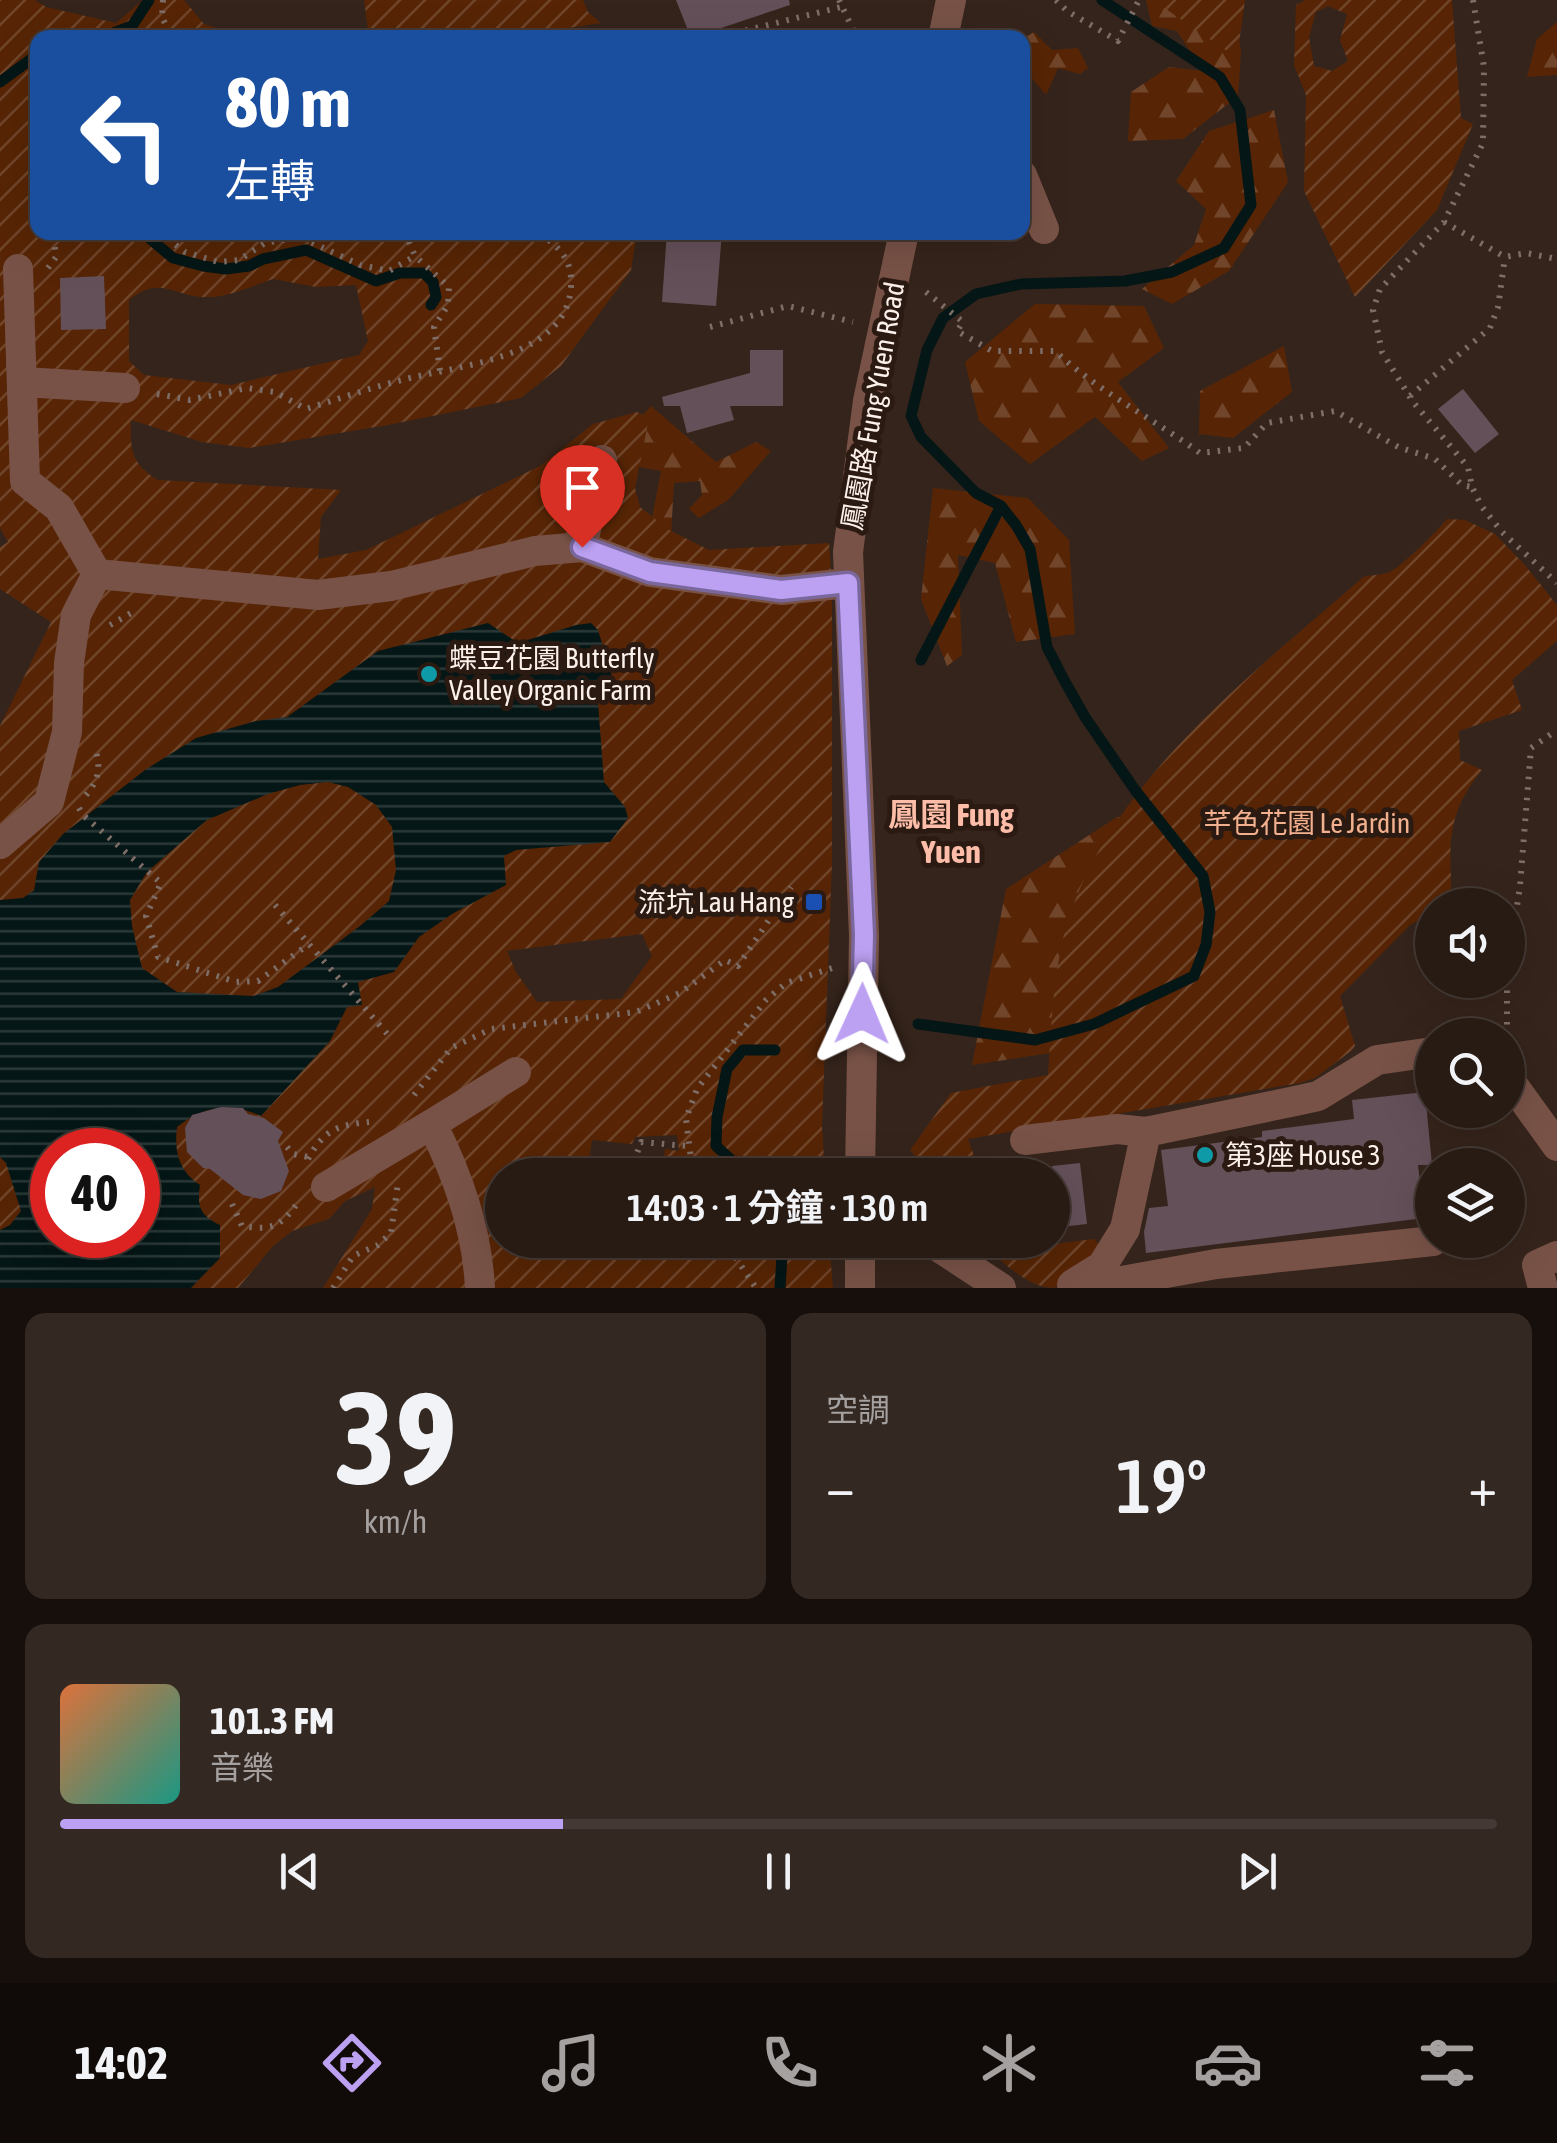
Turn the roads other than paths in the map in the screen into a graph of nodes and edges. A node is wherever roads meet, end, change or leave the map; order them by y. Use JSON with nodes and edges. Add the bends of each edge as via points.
{"nodes":[{"id":1,"x":951,"y":0,"type":"edge"},
{"id":2,"x":945,"y":30,"type":"edge"},
{"id":3,"x":1030,"y":195,"type":"edge"},
{"id":4,"x":1044,"y":229,"type":"dead end"},
{"id":5,"x":902,"y":240,"type":"edge"},
{"id":6,"x":18,"y":269,"type":"dead end"},
{"id":7,"x":23,"y":382,"type":"junction"},
{"id":8,"x":126,"y":388,"type":"road end"},
{"id":9,"x":602,"y":460,"type":"dead end"},
{"id":10,"x":582,"y":547,"type":"junction"},
{"id":11,"x":97,"y":574,"type":"junction"},
{"id":12,"x":848,"y":583,"type":"junction"},
{"id":13,"x":0,"y":844,"type":"edge"},
{"id":14,"x":1415,"y":1055,"type":"edge"},
{"id":15,"x":516,"y":1072,"type":"dead end"},
{"id":16,"x":1525,"y":1102,"type":"edge"},
{"id":17,"x":432,"y":1124,"type":"junction"},
{"id":18,"x":860,"y":1128,"type":"junction"},
{"id":19,"x":1146,"y":1132,"type":"junction"},
{"id":20,"x":1025,"y":1140,"type":"dead end"},
{"id":21,"x":1557,"y":1146,"type":"edge"},
{"id":22,"x":860,"y":1158,"type":"edge"},
{"id":23,"x":873,"y":1158,"type":"edge"},
{"id":24,"x":326,"y":1188,"type":"dead end"},
{"id":25,"x":1415,"y":1243,"type":"edge"},
{"id":26,"x":1557,"y":1256,"type":"edge"},
{"id":27,"x":860,"y":1258,"type":"edge"},
{"id":28,"x":955,"y":1258,"type":"edge"},
{"id":29,"x":1070,"y":1287,"type":"edge"},
{"id":30,"x":480,"y":1288,"type":"edge"},
{"id":31,"x":860,"y":1288,"type":"edge"},
{"id":32,"x":1001,"y":1288,"type":"edge"},
{"id":33,"x":1542,"y":1288,"type":"edge"}],
"edges":[{"from":1,"to":2,"type":"street"},
{"from":3,"to":4,"type":"street"},
{"from":5,"to":12,"type":"street","name":"鳳園路 Fung Yuen Road","via":[[866,420]]},
{"from":6,"to":7,"type":"street"},
{"from":7,"to":8,"type":"street"},
{"from":7,"to":11,"type":"street","via":[[25,480],[59,508]]},
{"from":9,"to":10,"type":"street"},
{"from":10,"to":11,"type":"street","via":[[318,594]]},
{"from":10,"to":12,"type":"street","via":[[650,572],[781,590]]},
{"from":11,"to":13,"type":"street","via":[[76,615],[67,732],[50,802]]},
{"from":12,"to":18,"type":"street","name":"鳳園路 Fung Yuen Road","via":[[864,935]]},
{"from":14,"to":19,"type":"street","via":[[1378,1060],[1318,1096]]},
{"from":15,"to":17,"type":"street"},
{"from":16,"to":21,"type":"street"},
{"from":17,"to":24,"type":"street"},
{"from":17,"to":30,"type":"street","via":[[458,1175]]},
{"from":18,"to":22,"type":"street"},
{"from":18,"to":23,"type":"street","name":"鳳園路 Fung Yuen Road"},
{"from":19,"to":20,"type":"street","via":[[1117,1128]]},
{"from":19,"to":29,"type":"street","via":[[1125,1229],[1102,1266]]},
{"from":25,"to":29,"type":"street"},
{"from":26,"to":33,"type":"street","via":[[1538,1265]]},
{"from":27,"to":31,"type":"street"},
{"from":28,"to":32,"type":"street"}]}
